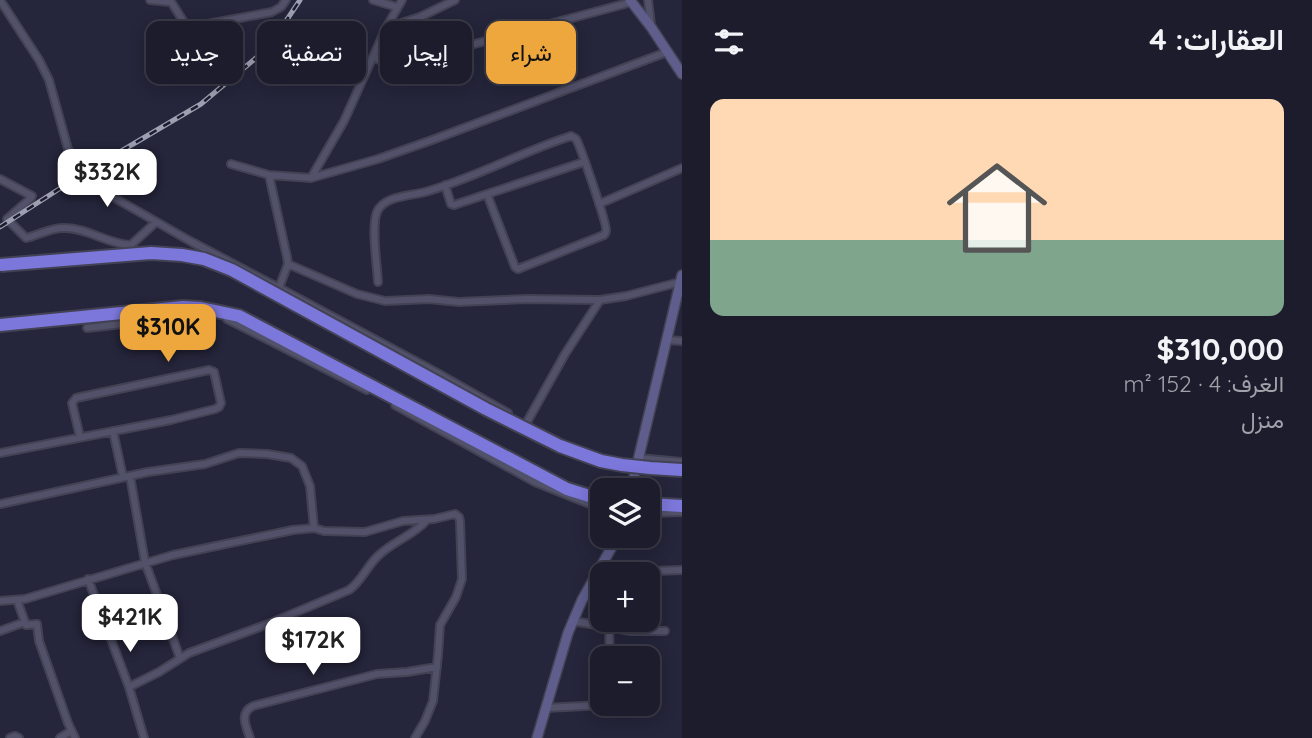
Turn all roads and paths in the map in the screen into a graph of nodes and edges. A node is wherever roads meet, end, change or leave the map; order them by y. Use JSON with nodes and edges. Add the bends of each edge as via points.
{"nodes":[{"id":1,"x":1,"y":0,"type":"edge"},
{"id":2,"x":150,"y":0,"type":"edge"},
{"id":3,"x":286,"y":0,"type":"edge"},
{"id":4,"x":373,"y":0,"type":"edge"},
{"id":5,"x":402,"y":0,"type":"edge"},
{"id":6,"x":455,"y":0,"type":"edge"},
{"id":7,"x":648,"y":0,"type":"edge"},
{"id":8,"x":170,"y":1,"type":"edge"},
{"id":9,"x":631,"y":1,"type":"edge"},
{"id":10,"x":397,"y":7,"type":"junction"},
{"id":11,"x":390,"y":21,"type":"edge"},
{"id":12,"x":408,"y":21,"type":"edge"},
{"id":13,"x":651,"y":27,"type":"junction"},
{"id":14,"x":380,"y":42,"type":"edge"},
{"id":15,"x":667,"y":52,"type":"junction"},
{"id":16,"x":374,"y":57,"type":"junction"},
{"id":17,"x":682,"y":75,"type":"edge"},
{"id":18,"x":584,"y":162,"type":"junction"},
{"id":19,"x":231,"y":164,"type":"dead end"},
{"id":20,"x":682,"y":168,"type":"edge"},
{"id":21,"x":269,"y":175,"type":"junction"},
{"id":22,"x":0,"y":178,"type":"edge"},
{"id":23,"x":311,"y":178,"type":"junction"},
{"id":24,"x":445,"y":185,"type":"junction"},
{"id":25,"x":487,"y":194,"type":"junction"},
{"id":26,"x":600,"y":204,"type":"junction"},
{"id":27,"x":8,"y":219,"type":"junction"},
{"id":28,"x":156,"y":222,"type":"junction"},
{"id":29,"x":0,"y":223,"type":"edge"},
{"id":30,"x":288,"y":264,"type":"junction"},
{"id":31,"x":0,"y":265,"type":"edge"},
{"id":32,"x":681,"y":279,"type":"edge"},
{"id":33,"x":378,"y":282,"type":"dead end"},
{"id":34,"x":279,"y":288,"type":"junction"},
{"id":35,"x":600,"y":300,"type":"junction"},
{"id":36,"x":0,"y":325,"type":"edge"},
{"id":37,"x":86,"y":328,"type":"dead end"},
{"id":38,"x":667,"y":340,"type":"junction"},
{"id":39,"x":682,"y":341,"type":"edge"},
{"id":40,"x":527,"y":422,"type":"junction"},
{"id":41,"x":113,"y":431,"type":"junction"},
{"id":42,"x":80,"y":437,"type":"junction"},
{"id":43,"x":0,"y":453,"type":"edge"},
{"id":44,"x":682,"y":462,"type":"edge"},
{"id":45,"x":637,"y":464,"type":"junction"},
{"id":46,"x":682,"y":470,"type":"edge"},
{"id":47,"x":127,"y":476,"type":"junction"},
{"id":48,"x":634,"y":478,"type":"edge"},
{"id":49,"x":590,"y":496,"type":"edge"},
{"id":50,"x":0,"y":504,"type":"edge"},
{"id":51,"x":590,"y":504,"type":"edge"},
{"id":52,"x":660,"y":505,"type":"edge"},
{"id":53,"x":682,"y":506,"type":"edge"},
{"id":54,"x":682,"y":512,"type":"edge"},
{"id":55,"x":660,"y":513,"type":"edge"},
{"id":56,"x":428,"y":519,"type":"junction"},
{"id":57,"x":314,"y":528,"type":"junction"},
{"id":58,"x":145,"y":562,"type":"junction"},
{"id":59,"x":682,"y":570,"type":"edge"},
{"id":60,"x":660,"y":571,"type":"edge"},
{"id":61,"x":88,"y":579,"type":"junction"},
{"id":62,"x":590,"y":586,"type":"edge"},
{"id":63,"x":17,"y":600,"type":"junction"},
{"id":64,"x":0,"y":601,"type":"edge"},
{"id":65,"x":573,"y":621,"type":"junction"},
{"id":66,"x":24,"y":622,"type":"junction"},
{"id":67,"x":590,"y":624,"type":"edge"},
{"id":68,"x":0,"y":631,"type":"edge"},
{"id":69,"x":660,"y":631,"type":"edge"},
{"id":70,"x":665,"y":631,"type":"dead end"},
{"id":71,"x":180,"y":658,"type":"junction"},
{"id":72,"x":437,"y":667,"type":"junction"},
{"id":73,"x":129,"y":687,"type":"junction"},
{"id":74,"x":590,"y":705,"type":"edge"},
{"id":75,"x":546,"y":708,"type":"junction"},
{"id":76,"x":71,"y":731,"type":"junction"},
{"id":77,"x":10,"y":738,"type":"edge"},
{"id":78,"x":19,"y":738,"type":"edge"},
{"id":79,"x":60,"y":738,"type":"edge"},
{"id":80,"x":75,"y":738,"type":"edge"},
{"id":81,"x":145,"y":738,"type":"edge"},
{"id":82,"x":250,"y":738,"type":"edge"},
{"id":83,"x":415,"y":738,"type":"edge"},
{"id":84,"x":537,"y":738,"type":"edge"}],
"edges":[{"from":1,"to":28,"type":"street","via":[[49,80],[68,149],[79,166],[113,198]]},
{"from":2,"to":8,"type":"street"},
{"from":3,"to":8,"type":"street","via":[[272,12],[194,27],[185,24]]},
{"from":4,"to":10,"type":"street"},
{"from":5,"to":10,"type":"street"},
{"from":6,"to":12,"type":"street"},
{"from":7,"to":13,"type":"street"},
{"from":9,"to":13,"type":"main road"},
{"from":9,"to":16,"type":"street","via":[[397,67]]},
{"from":10,"to":11,"type":"street"},
{"from":13,"to":15,"type":"main road"},
{"from":14,"to":16,"type":"street"},
{"from":15,"to":17,"type":"main road"},
{"from":15,"to":23,"type":"street","via":[[432,140]]},
{"from":16,"to":23,"type":"street"},
{"from":18,"to":24,"type":"street","via":[[571,136]]},
{"from":18,"to":25,"type":"street"},
{"from":18,"to":26,"type":"street"},
{"from":19,"to":21,"type":"street"},
{"from":20,"to":26,"type":"street"},
{"from":21,"to":23,"type":"street"},
{"from":21,"to":30,"type":"street"},
{"from":22,"to":27,"type":"street","via":[[32,195]]},
{"from":24,"to":25,"type":"street","via":[[454,205]]},
{"from":24,"to":33,"type":"street","via":[[381,205],[375,224]]},
{"from":25,"to":26,"type":"street","via":[[518,269],[604,235]]},
{"from":27,"to":28,"type":"street","via":[[26,238],[74,228],[127,245]]},
{"from":27,"to":29,"type":"street"},
{"from":28,"to":34,"type":"street"},
{"from":30,"to":34,"type":"street"},
{"from":30,"to":35,"type":"street","via":[[385,301]]},
{"from":31,"to":46,"type":"highway","bridge":true,"via":[[151,253],[204,259],[560,446],[601,461]]},
{"from":32,"to":35,"type":"street"},
{"from":32,"to":38,"type":"main road"},
{"from":34,"to":40,"type":"street"},
{"from":35,"to":40,"type":"street"},
{"from":36,"to":49,"type":"highway","via":[[183,307],[239,316],[566,489]]},
{"from":37,"to":51,"type":"street","via":[[204,314],[226,318],[535,482]]},
{"from":38,"to":39,"type":"street"},
{"from":38,"to":45,"type":"main road"},
{"from":40,"to":45,"type":"street","via":[[590,452]]},
{"from":41,"to":42,"type":"street"},
{"from":41,"to":42,"type":"street","via":[[219,407],[214,372],[76,398],[72,403]]},
{"from":41,"to":47,"type":"street"},
{"from":42,"to":43,"type":"street"},
{"from":44,"to":45,"type":"street"},
{"from":45,"to":48,"type":"main road"},
{"from":47,"to":50,"type":"street"},
{"from":47,"to":57,"type":"street","via":[[205,464],[239,453],[291,458],[302,466],[309,481]]},
{"from":47,"to":58,"type":"street"},
{"from":52,"to":53,"type":"highway"},
{"from":54,"to":55,"type":"street"},
{"from":56,"to":57,"type":"street","via":[[365,532]]},
{"from":56,"to":71,"type":"street","via":[[381,553],[348,590]]},
{"from":56,"to":72,"type":"street","via":[[457,515],[462,540],[462,579],[440,625]]},
{"from":57,"to":58,"type":"street"},
{"from":58,"to":61,"type":"street"},
{"from":58,"to":71,"type":"street"},
{"from":59,"to":60,"type":"street"},
{"from":61,"to":63,"type":"street"},
{"from":61,"to":73,"type":"street"},
{"from":62,"to":65,"type":"main road"},
{"from":63,"to":64,"type":"street"},
{"from":63,"to":66,"type":"street"},
{"from":65,"to":67,"type":"street"},
{"from":65,"to":75,"type":"main road"},
{"from":66,"to":68,"type":"street"},
{"from":66,"to":76,"type":"street","via":[[37,624]]},
{"from":69,"to":70,"type":"street"},
{"from":71,"to":73,"type":"street"},
{"from":72,"to":82,"type":"street","via":[[377,674],[253,706],[244,717]]},
{"from":72,"to":83,"type":"street","via":[[430,710]]},
{"from":73,"to":81,"type":"street"},
{"from":74,"to":75,"type":"street"},
{"from":75,"to":84,"type":"main road"},
{"from":76,"to":79,"type":"street"},
{"from":76,"to":80,"type":"street"},
{"from":77,"to":78,"type":"street"}]}
